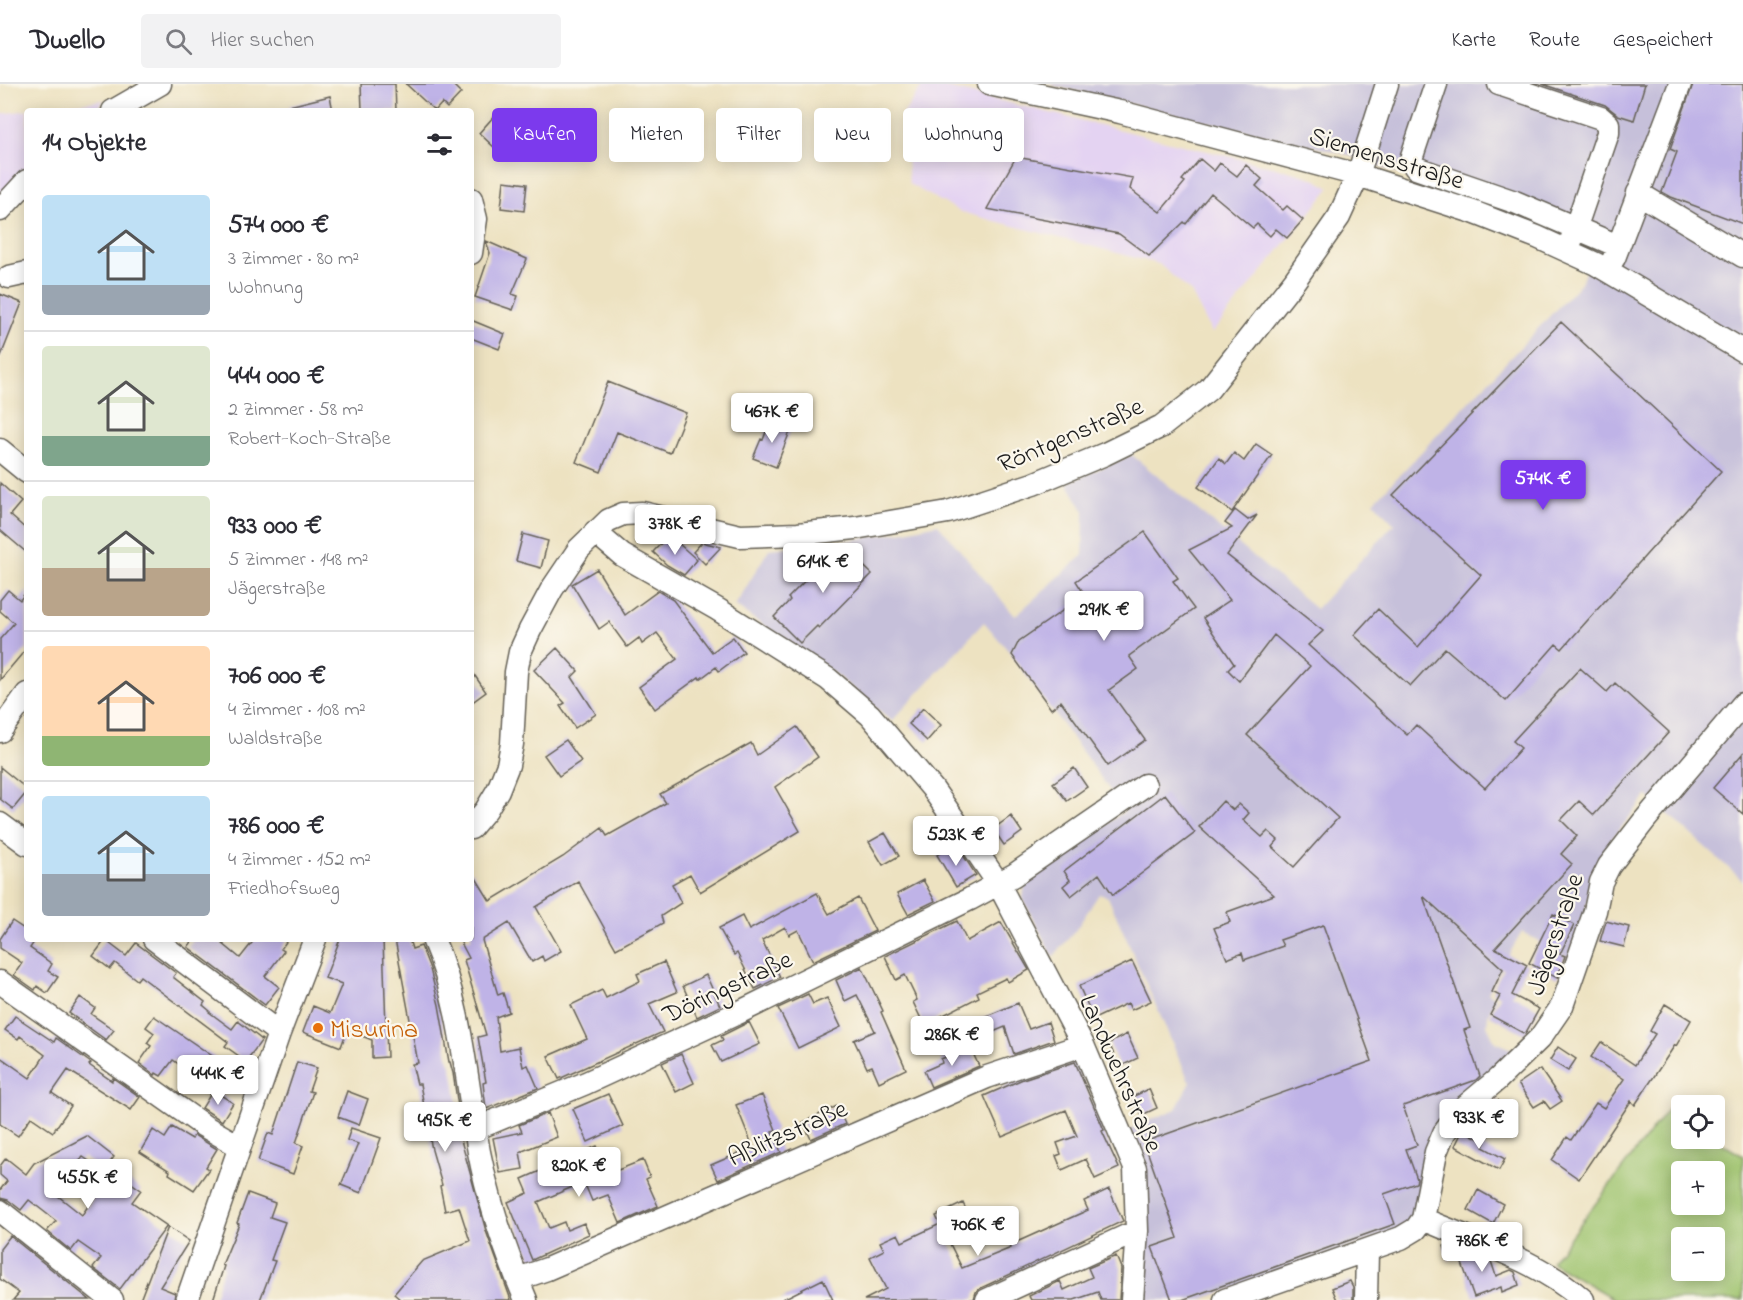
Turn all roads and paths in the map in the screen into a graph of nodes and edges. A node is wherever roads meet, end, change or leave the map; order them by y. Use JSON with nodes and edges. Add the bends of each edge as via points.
{"nodes":[{"id":1,"x":160,"y":84,"type":"edge"},
{"id":2,"x":989,"y":84,"type":"edge"},
{"id":3,"x":1387,"y":84,"type":"edge"},
{"id":4,"x":1436,"y":84,"type":"edge"},
{"id":5,"x":1499,"y":84,"type":"edge"},
{"id":6,"x":1680,"y":84,"type":"edge"},
{"id":7,"x":118,"y":108,"type":"edge"},
{"id":8,"x":1358,"y":175,"type":"junction"},
{"id":9,"x":1638,"y":193,"type":"junction"},
{"id":10,"x":1575,"y":227,"type":"junction"},
{"id":11,"x":1618,"y":246,"type":"junction"},
{"id":12,"x":1567,"y":251,"type":"junction"},
{"id":13,"x":1743,"y":256,"type":"edge"},
{"id":14,"x":1609,"y":271,"type":"junction"},
{"id":15,"x":1743,"y":351,"type":"edge"},
{"id":16,"x":0,"y":450,"type":"edge"},
{"id":17,"x":24,"y":470,"type":"edge"},
{"id":18,"x":595,"y":532,"type":"junction"},
{"id":19,"x":24,"y":698,"type":"edge"},
{"id":20,"x":1743,"y":704,"type":"edge"},
{"id":21,"x":0,"y":731,"type":"edge"},
{"id":22,"x":1145,"y":785,"type":"dead end"},
{"id":23,"x":0,"y":824,"type":"edge"},
{"id":24,"x":474,"y":824,"type":"edge"},
{"id":25,"x":24,"y":842,"type":"edge"},
{"id":26,"x":998,"y":883,"type":"junction"},
{"id":27,"x":158,"y":942,"type":"edge"},
{"id":28,"x":314,"y":942,"type":"edge"},
{"id":29,"x":434,"y":942,"type":"edge"},
{"id":30,"x":0,"y":982,"type":"edge"},
{"id":31,"x":279,"y":1034,"type":"junction"},
{"id":32,"x":1083,"y":1045,"type":"junction"},
{"id":33,"x":475,"y":1129,"type":"junction"},
{"id":34,"x":239,"y":1146,"type":"junction"},
{"id":35,"x":0,"y":1211,"type":"edge"},
{"id":36,"x":1423,"y":1219,"type":"junction"},
{"id":37,"x":1137,"y":1231,"type":"junction"},
{"id":38,"x":1367,"y":1251,"type":"junction"},
{"id":39,"x":518,"y":1279,"type":"junction"},
{"id":40,"x":112,"y":1300,"type":"edge"},
{"id":41,"x":187,"y":1300,"type":"edge"},
{"id":42,"x":526,"y":1300,"type":"edge"},
{"id":43,"x":987,"y":1300,"type":"edge"},
{"id":44,"x":1132,"y":1300,"type":"edge"},
{"id":45,"x":1225,"y":1300,"type":"edge"},
{"id":46,"x":1366,"y":1300,"type":"edge"},
{"id":47,"x":1583,"y":1300,"type":"edge"}],
"edges":[{"from":1,"to":7,"type":"street"},
{"from":2,"to":8,"type":"street","name":"Siemensstraße","via":[[1120,112]]},
{"from":3,"to":8,"type":"street","name":"Röntgenstraße"},
{"from":4,"to":10,"type":"street","via":[[1412,156],[1413,165]]},
{"from":5,"to":10,"type":"street","via":[[1601,118],[1608,124]]},
{"from":6,"to":9,"type":"street"},
{"from":8,"to":12,"type":"street","name":"Siemensstraße","via":[[1473,213]]},
{"from":8,"to":18,"type":"street","name":"Röntgenstraße","via":[[1339,217],[1209,389],[1162,426],[1105,454],[1033,484],[948,512],[855,528],[740,536],[642,513],[623,514]]},
{"from":9,"to":11,"type":"street"},
{"from":9,"to":13,"type":"street"},
{"from":10,"to":11,"type":"street"},
{"from":10,"to":12,"type":"street"},
{"from":11,"to":14,"type":"street"},
{"from":12,"to":14,"type":"street","name":"Siemensstraße"},
{"from":14,"to":15,"type":"street","name":"Siemensstraße"},
{"from":16,"to":17,"type":"street"},
{"from":18,"to":24,"type":"street","name":"Röntgenstraße","via":[[552,590],[520,652],[508,765],[498,790]]},
{"from":18,"to":26,"type":"street","name":"Landwehrstraße","via":[[622,555],[828,679],[870,715],[932,788]]},
{"from":19,"to":21,"type":"street"},
{"from":20,"to":36,"type":"street","name":"Jägerstraße","via":[[1609,866],[1562,1006],[1540,1038],[1461,1110],[1444,1132],[1436,1152]]},
{"from":22,"to":26,"type":"street"},
{"from":23,"to":25,"type":"street"},
{"from":26,"to":32,"type":"street","name":"Landwehrstraße"},
{"from":26,"to":33,"type":"street","name":"Döringstraße","via":[[740,1012]]},
{"from":27,"to":31,"type":"street"},
{"from":28,"to":31,"type":"street"},
{"from":29,"to":33,"type":"street","via":[[453,1000]]},
{"from":30,"to":34,"type":"street","via":[[204,1126]]},
{"from":31,"to":34,"type":"street"},
{"from":32,"to":37,"type":"street","name":"Landwehrstraße","via":[[1135,1168]]},
{"from":32,"to":39,"type":"street","name":"Aßlitzstraße","via":[[987,1077]]},
{"from":33,"to":39,"type":"street","via":[[492,1206]]},
{"from":34,"to":41,"type":"street"},
{"from":35,"to":40,"type":"street"},
{"from":36,"to":38,"type":"street","via":[[1401,1238]]},
{"from":36,"to":47,"type":"street","via":[[1536,1267]]},
{"from":37,"to":43,"type":"street"},
{"from":37,"to":44,"type":"street","name":"Landwehrstraße"},
{"from":38,"to":45,"type":"street"},
{"from":38,"to":46,"type":"street"},
{"from":39,"to":42,"type":"street"}]}
